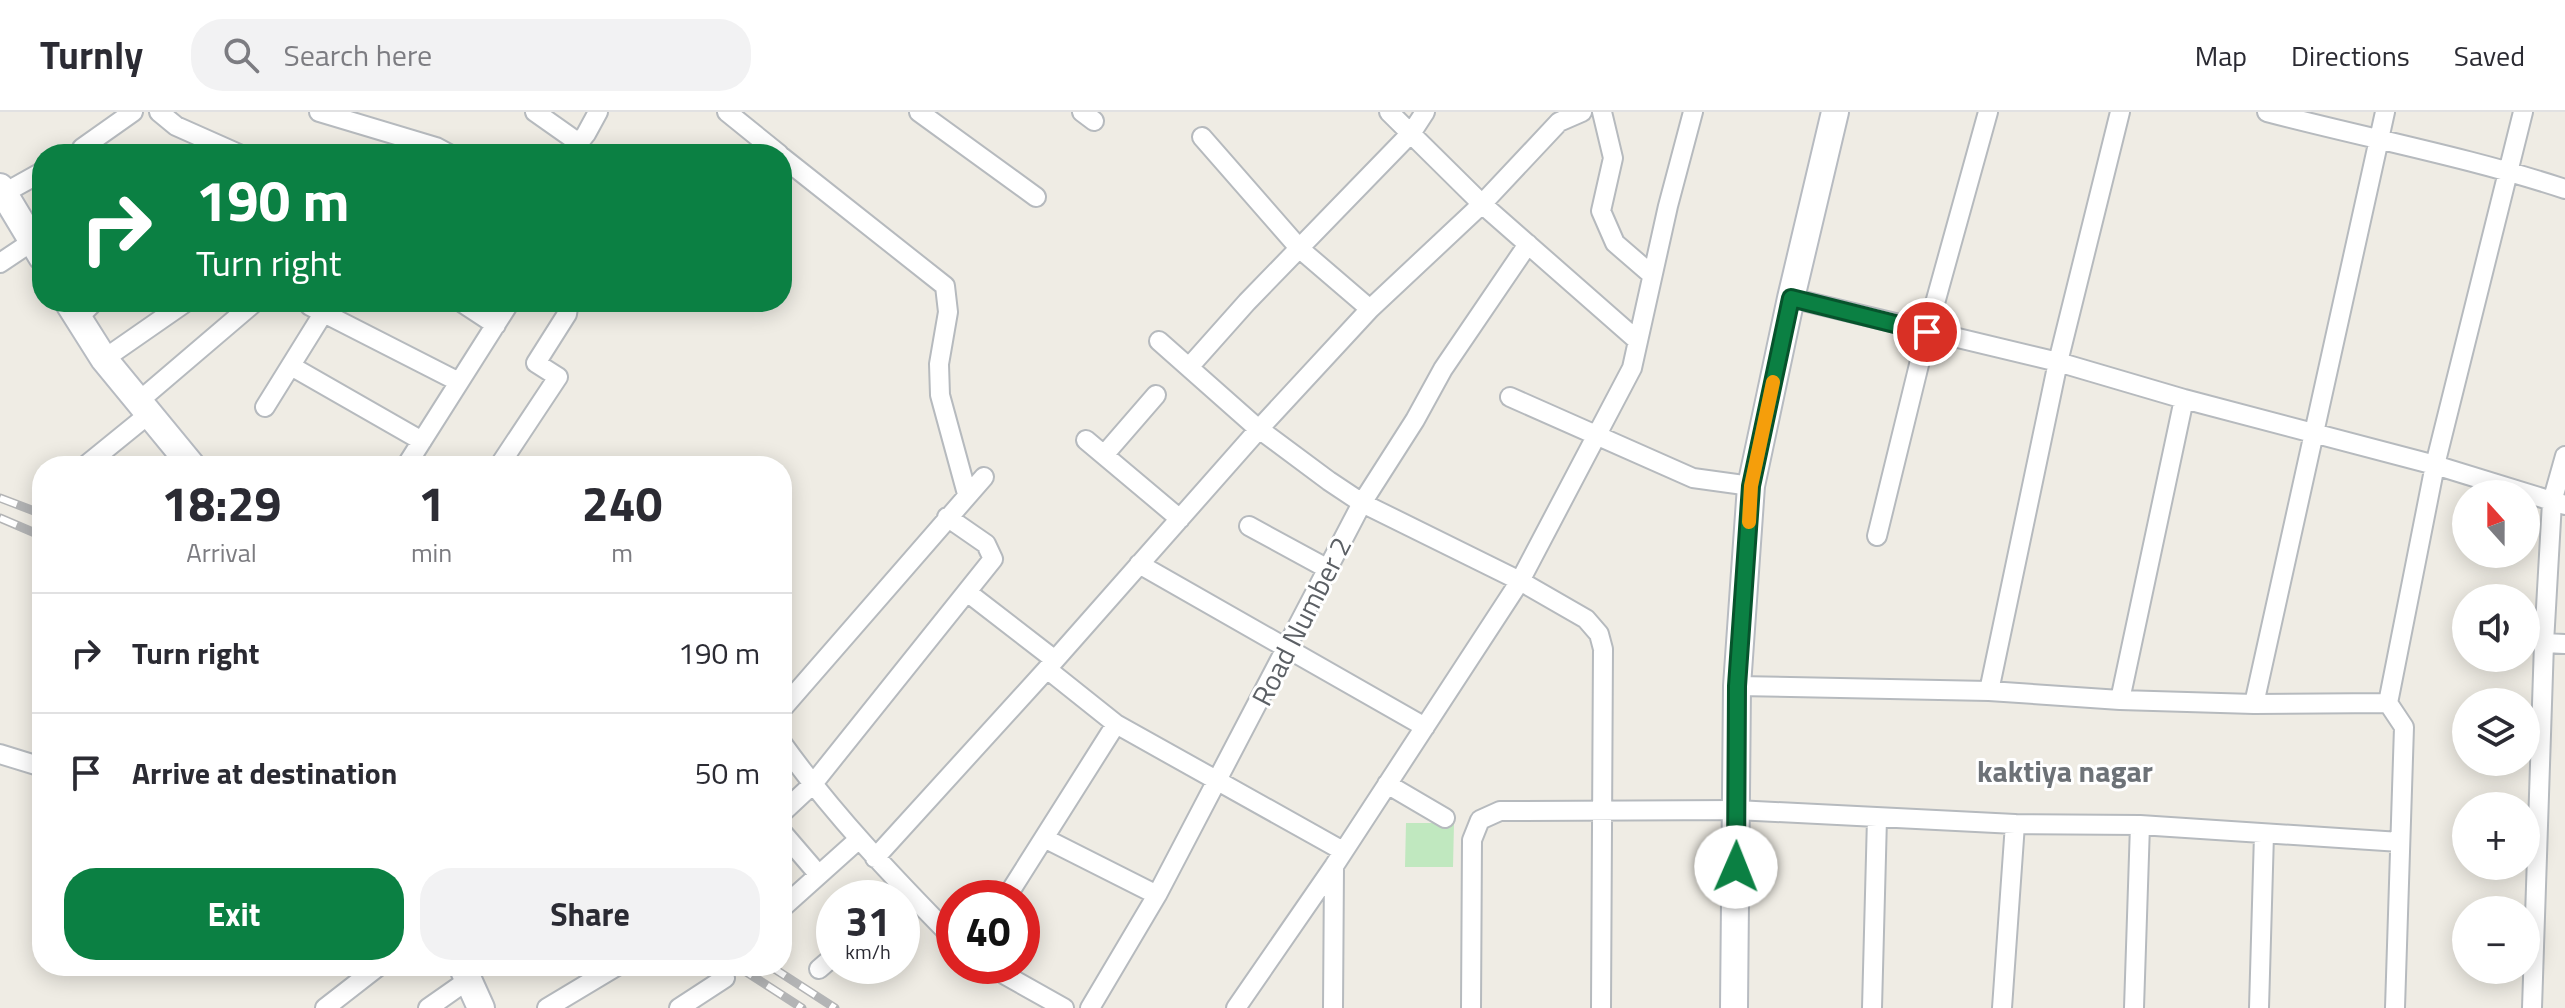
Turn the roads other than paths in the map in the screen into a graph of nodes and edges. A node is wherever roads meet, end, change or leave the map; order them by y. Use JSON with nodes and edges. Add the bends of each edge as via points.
{"nodes":[{"id":1,"x":133,"y":112,"type":"edge"},
{"id":2,"x":159,"y":112,"type":"edge"},
{"id":3,"x":319,"y":112,"type":"edge"},
{"id":4,"x":535,"y":112,"type":"edge"},
{"id":5,"x":598,"y":112,"type":"edge"},
{"id":6,"x":727,"y":112,"type":"edge"},
{"id":7,"x":919,"y":112,"type":"edge"},
{"id":8,"x":1389,"y":112,"type":"edge"},
{"id":9,"x":1425,"y":112,"type":"edge"},
{"id":10,"x":1582,"y":112,"type":"edge"},
{"id":11,"x":1602,"y":112,"type":"edge"},
{"id":12,"x":1693,"y":112,"type":"edge"},
{"id":13,"x":1835,"y":112,"type":"edge"},
{"id":14,"x":1988,"y":112,"type":"edge"},
{"id":15,"x":2120,"y":112,"type":"edge"},
{"id":16,"x":2267,"y":112,"type":"edge"},
{"id":17,"x":2385,"y":112,"type":"edge"},
{"id":18,"x":2523,"y":112,"type":"edge"},
{"id":19,"x":1412,"y":132,"type":"junction"},
{"id":20,"x":1202,"y":137,"type":"dead end"},
{"id":21,"x":2377,"y":141,"type":"junction"},
{"id":22,"x":92,"y":144,"type":"edge"},
{"id":23,"x":216,"y":144,"type":"edge"},
{"id":24,"x":426,"y":144,"type":"edge"},
{"id":25,"x":569,"y":144,"type":"edge"},
{"id":26,"x":577,"y":144,"type":"edge"},
{"id":27,"x":766,"y":144,"type":"edge"},
{"id":28,"x":792,"y":165,"type":"edge"},
{"id":29,"x":2510,"y":170,"type":"junction"},
{"id":30,"x":32,"y":176,"type":"edge"},
{"id":31,"x":2565,"y":189,"type":"edge"},
{"id":32,"x":2,"y":190,"type":"edge"},
{"id":33,"x":1036,"y":197,"type":"dead end"},
{"id":34,"x":1482,"y":204,"type":"junction"},
{"id":35,"x":32,"y":241,"type":"edge"},
{"id":36,"x":1528,"y":244,"type":"junction"},
{"id":37,"x":1300,"y":249,"type":"junction"},
{"id":38,"x":32,"y":251,"type":"edge"},
{"id":39,"x":0,"y":263,"type":"edge"},
{"id":40,"x":1652,"y":275,"type":"junction"},
{"id":41,"x":1791,"y":298,"type":"junction"},
{"id":42,"x":1370,"y":309,"type":"junction"},
{"id":43,"x":82,"y":312,"type":"edge"},
{"id":44,"x":172,"y":312,"type":"edge"},
{"id":45,"x":245,"y":312,"type":"edge"},
{"id":46,"x":316,"y":312,"type":"edge"},
{"id":47,"x":323,"y":312,"type":"edge"},
{"id":48,"x":476,"y":312,"type":"edge"},
{"id":49,"x":504,"y":312,"type":"edge"},
{"id":50,"x":567,"y":312,"type":"edge"},
{"id":51,"x":496,"y":325,"type":"junction"},
{"id":52,"x":1927,"y":332,"type":"junction"},
{"id":53,"x":1159,"y":341,"type":"dead end"},
{"id":54,"x":1638,"y":341,"type":"junction"},
{"id":55,"x":104,"y":359,"type":"junction"},
{"id":56,"x":2058,"y":362,"type":"junction"},
{"id":57,"x":291,"y":366,"type":"junction"},
{"id":58,"x":1190,"y":366,"type":"junction"},
{"id":59,"x":459,"y":382,"type":"junction"},
{"id":60,"x":1156,"y":395,"type":"dead end"},
{"id":61,"x":1510,"y":397,"type":"dead end"},
{"id":62,"x":2184,"y":399,"type":"junction"},
{"id":63,"x":265,"y":407,"type":"dead end"},
{"id":64,"x":144,"y":408,"type":"junction"},
{"id":65,"x":1259,"y":429,"type":"junction"},
{"id":66,"x":2313,"y":433,"type":"junction"},
{"id":67,"x":1596,"y":434,"type":"junction"},
{"id":68,"x":1086,"y":440,"type":"dead end"},
{"id":69,"x":422,"y":441,"type":"junction"},
{"id":70,"x":1104,"y":455,"type":"junction"},
{"id":71,"x":95,"y":456,"type":"edge"},
{"id":72,"x":184,"y":456,"type":"edge"},
{"id":73,"x":412,"y":456,"type":"edge"},
{"id":74,"x":506,"y":456,"type":"edge"},
{"id":75,"x":2565,"y":456,"type":"edge"},
{"id":76,"x":2435,"y":465,"type":"junction"},
{"id":77,"x":984,"y":477,"type":"dead end"},
{"id":78,"x":1751,"y":486,"type":"junction"},
{"id":79,"x":967,"y":494,"type":"junction"},
{"id":80,"x":1362,"y":503,"type":"junction"},
{"id":81,"x":2559,"y":503,"type":"edge"},
{"id":82,"x":947,"y":517,"type":"junction"},
{"id":83,"x":1180,"y":519,"type":"junction"},
{"id":84,"x":1249,"y":526,"type":"dead end"},
{"id":85,"x":1877,"y":536,"type":"dead end"},
{"id":86,"x":1139,"y":564,"type":"junction"},
{"id":87,"x":1328,"y":569,"type":"junction"},
{"id":88,"x":1520,"y":581,"type":"junction"},
{"id":89,"x":967,"y":592,"type":"junction"},
{"id":90,"x":2544,"y":643,"type":"junction"},
{"id":91,"x":2565,"y":644,"type":"edge"},
{"id":92,"x":1286,"y":650,"type":"junction"},
{"id":93,"x":1051,"y":665,"type":"junction"},
{"id":94,"x":1737,"y":686,"type":"junction"},
{"id":95,"x":1989,"y":691,"type":"junction"},
{"id":96,"x":792,"y":697,"type":"edge"},
{"id":97,"x":2120,"y":700,"type":"junction"},
{"id":98,"x":2388,"y":703,"type":"junction"},
{"id":99,"x":2254,"y":704,"type":"junction"},
{"id":100,"x":1116,"y":724,"type":"junction"},
{"id":101,"x":1425,"y":727,"type":"junction"},
{"id":102,"x":0,"y":754,"type":"edge"},
{"id":103,"x":792,"y":757,"type":"edge"},
{"id":104,"x":32,"y":764,"type":"edge"},
{"id":105,"x":1218,"y":779,"type":"junction"},
{"id":106,"x":1387,"y":784,"type":"junction"},
{"id":107,"x":812,"y":785,"type":"junction"},
{"id":108,"x":792,"y":804,"type":"edge"},
{"id":109,"x":1736,"y":810,"type":"junction"},
{"id":110,"x":1601,"y":812,"type":"junction"},
{"id":111,"x":1445,"y":818,"type":"dead end"},
{"id":112,"x":1877,"y":818,"type":"junction"},
{"id":113,"x":2015,"y":824,"type":"junction"},
{"id":114,"x":2140,"y":825,"type":"junction"},
{"id":115,"x":2264,"y":834,"type":"junction"},
{"id":116,"x":1044,"y":838,"type":"junction"},
{"id":117,"x":859,"y":839,"type":"junction"},
{"id":118,"x":2400,"y":842,"type":"junction"},
{"id":119,"x":792,"y":844,"type":"edge"},
{"id":120,"x":875,"y":858,"type":"junction"},
{"id":121,"x":1339,"y":858,"type":"junction"},
{"id":122,"x":819,"y":875,"type":"junction"},
{"id":123,"x":892,"y":880,"type":"edge"},
{"id":124,"x":1017,"y":880,"type":"edge"},
{"id":125,"x":1157,"y":895,"type":"junction"},
{"id":126,"x":792,"y":899,"type":"edge"},
{"id":127,"x":920,"y":910,"type":"edge"},
{"id":128,"x":936,"y":923,"type":"edge"},
{"id":129,"x":366,"y":976,"type":"edge"},
{"id":130,"x":458,"y":976,"type":"edge"},
{"id":131,"x":467,"y":976,"type":"edge"},
{"id":132,"x":600,"y":976,"type":"edge"},
{"id":133,"x":725,"y":978,"type":"dead end"},
{"id":134,"x":1021,"y":984,"type":"edge"},
{"id":135,"x":325,"y":1008,"type":"edge"},
{"id":136,"x":428,"y":1008,"type":"edge"},
{"id":137,"x":481,"y":1008,"type":"edge"},
{"id":138,"x":547,"y":1008,"type":"edge"},
{"id":139,"x":679,"y":1008,"type":"edge"},
{"id":140,"x":1064,"y":1008,"type":"edge"},
{"id":141,"x":1090,"y":1008,"type":"edge"},
{"id":142,"x":1236,"y":1008,"type":"edge"},
{"id":143,"x":1333,"y":1008,"type":"edge"},
{"id":144,"x":1471,"y":1008,"type":"edge"},
{"id":145,"x":1601,"y":1008,"type":"edge"},
{"id":146,"x":1734,"y":1008,"type":"edge"},
{"id":147,"x":1872,"y":1008,"type":"edge"},
{"id":148,"x":2002,"y":1008,"type":"edge"},
{"id":149,"x":2134,"y":1008,"type":"edge"},
{"id":150,"x":2259,"y":1008,"type":"edge"},
{"id":151,"x":2395,"y":1008,"type":"edge"},
{"id":152,"x":2532,"y":1008,"type":"edge"}],
"edges":[{"from":1,"to":22,"type":"street"},
{"from":2,"to":23,"type":"street"},
{"from":3,"to":24,"type":"street"},
{"from":4,"to":25,"type":"street"},
{"from":5,"to":26,"type":"street"},
{"from":6,"to":27,"type":"street"},
{"from":7,"to":33,"type":"street"},
{"from":8,"to":19,"type":"street"},
{"from":9,"to":19,"type":"street"},
{"from":10,"to":34,"type":"street","via":[[1559,122]]},
{"from":11,"to":40,"type":"street","via":[[1613,158],[1601,211],[1615,243]]},
{"from":12,"to":40,"type":"street"},
{"from":13,"to":41,"type":"street"},
{"from":14,"to":52,"type":"street"},
{"from":15,"to":56,"type":"street"},
{"from":16,"to":21,"type":"street"},
{"from":17,"to":21,"type":"street"},
{"from":18,"to":29,"type":"street"},
{"from":19,"to":34,"type":"street"},
{"from":19,"to":37,"type":"street"},
{"from":20,"to":37,"type":"street"},
{"from":21,"to":29,"type":"street"},
{"from":21,"to":66,"type":"street"},
{"from":28,"to":79,"type":"street","via":[[945,286],[948,312],[940,395]]},
{"from":29,"to":31,"type":"street"},
{"from":29,"to":76,"type":"street"},
{"from":30,"to":32,"type":"street"},
{"from":32,"to":35,"type":"street"},
{"from":34,"to":36,"type":"street"},
{"from":34,"to":42,"type":"street"},
{"from":36,"to":54,"type":"street"},
{"from":36,"to":80,"type":"street","name":"Road Number 2","via":[[1443,369]]},
{"from":37,"to":42,"type":"street"},
{"from":37,"to":58,"type":"street"},
{"from":38,"to":39,"type":"street"},
{"from":40,"to":54,"type":"street"},
{"from":41,"to":52,"type":"street"},
{"from":41,"to":78,"type":"street"},
{"from":42,"to":65,"type":"street"},
{"from":43,"to":55,"type":"street"},
{"from":44,"to":55,"type":"street"},
{"from":45,"to":64,"type":"street"},
{"from":46,"to":57,"type":"street"},
{"from":47,"to":59,"type":"street"},
{"from":48,"to":51,"type":"street"},
{"from":49,"to":51,"type":"street"},
{"from":50,"to":74,"type":"street","via":[[536,363],[558,377]]},
{"from":51,"to":59,"type":"street"},
{"from":52,"to":56,"type":"street"},
{"from":52,"to":85,"type":"street"},
{"from":53,"to":58,"type":"street"},
{"from":54,"to":67,"type":"street","via":[[1632,368]]},
{"from":55,"to":64,"type":"street"},
{"from":56,"to":62,"type":"street"},
{"from":56,"to":95,"type":"street"},
{"from":57,"to":63,"type":"street"},
{"from":57,"to":69,"type":"street"},
{"from":58,"to":65,"type":"street"},
{"from":59,"to":69,"type":"street"},
{"from":60,"to":70,"type":"street"},
{"from":61,"to":67,"type":"street"},
{"from":62,"to":66,"type":"street"},
{"from":62,"to":97,"type":"street"},
{"from":64,"to":71,"type":"street"},
{"from":64,"to":72,"type":"street"},
{"from":65,"to":80,"type":"street"},
{"from":65,"to":83,"type":"street"},
{"from":66,"to":76,"type":"street"},
{"from":66,"to":99,"type":"street"},
{"from":67,"to":78,"type":"street","via":[[1693,478]]},
{"from":67,"to":88,"type":"street"},
{"from":68,"to":70,"type":"street"},
{"from":69,"to":73,"type":"street"},
{"from":70,"to":83,"type":"street"},
{"from":75,"to":81,"type":"street"},
{"from":76,"to":81,"type":"street"},
{"from":76,"to":98,"type":"street"},
{"from":77,"to":79,"type":"street"},
{"from":78,"to":94,"type":"street"},
{"from":79,"to":82,"type":"street"},
{"from":80,"to":87,"type":"street","name":"Road Number 2"},
{"from":80,"to":88,"type":"street"},
{"from":81,"to":90,"type":"street"},
{"from":82,"to":89,"type":"street","via":[[986,544],[993,559]]},
{"from":82,"to":96,"type":"street"},
{"from":83,"to":86,"type":"street"},
{"from":84,"to":87,"type":"street"},
{"from":86,"to":92,"type":"street"},
{"from":86,"to":93,"type":"street"},
{"from":87,"to":92,"type":"street","name":"Road Number 2"},
{"from":88,"to":101,"type":"street"},
{"from":88,"to":110,"type":"street","via":[[1586,619],[1599,634]]},
{"from":89,"to":93,"type":"street"},
{"from":89,"to":107,"type":"street"},
{"from":90,"to":91,"type":"street"},
{"from":90,"to":152,"type":"street"},
{"from":92,"to":101,"type":"street"},
{"from":92,"to":105,"type":"street","name":"Road Number 2"},
{"from":93,"to":100,"type":"street"},
{"from":93,"to":120,"type":"street"},
{"from":94,"to":95,"type":"street"},
{"from":94,"to":109,"type":"street"},
{"from":95,"to":97,"type":"street"},
{"from":97,"to":99,"type":"street"},
{"from":98,"to":99,"type":"street"},
{"from":98,"to":118,"type":"street","via":[[2404,727]]},
{"from":100,"to":105,"type":"street"},
{"from":100,"to":116,"type":"street"},
{"from":101,"to":106,"type":"street"},
{"from":102,"to":104,"type":"street"},
{"from":103,"to":107,"type":"street"},
{"from":105,"to":121,"type":"street"},
{"from":105,"to":125,"type":"street","name":"Road Number 2"},
{"from":106,"to":111,"type":"street"},
{"from":106,"to":121,"type":"street"},
{"from":107,"to":108,"type":"street"},
{"from":107,"to":117,"type":"street"},
{"from":109,"to":110,"type":"street"},
{"from":109,"to":112,"type":"street"},
{"from":109,"to":146,"type":"street"},
{"from":110,"to":144,"type":"street","via":[[1500,811],[1480,820],[1472,840]]},
{"from":110,"to":145,"type":"street"},
{"from":112,"to":113,"type":"street"},
{"from":112,"to":147,"type":"street"},
{"from":113,"to":114,"type":"street"},
{"from":113,"to":148,"type":"street"},
{"from":114,"to":115,"type":"street"},
{"from":114,"to":149,"type":"street"},
{"from":115,"to":118,"type":"street"},
{"from":115,"to":150,"type":"street"},
{"from":116,"to":124,"type":"street"},
{"from":116,"to":125,"type":"street"},
{"from":117,"to":120,"type":"street"},
{"from":117,"to":122,"type":"street"},
{"from":118,"to":151,"type":"street"},
{"from":119,"to":122,"type":"street"},
{"from":120,"to":123,"type":"street"},
{"from":121,"to":142,"type":"street"},
{"from":121,"to":143,"type":"street"},
{"from":122,"to":126,"type":"street"},
{"from":125,"to":141,"type":"street","name":"Road Number 2"},
{"from":127,"to":128,"type":"street"},
{"from":129,"to":135,"type":"street"},
{"from":130,"to":136,"type":"street"},
{"from":131,"to":137,"type":"street"},
{"from":132,"to":138,"type":"street"},
{"from":133,"to":139,"type":"street"},
{"from":134,"to":140,"type":"street"}]}
